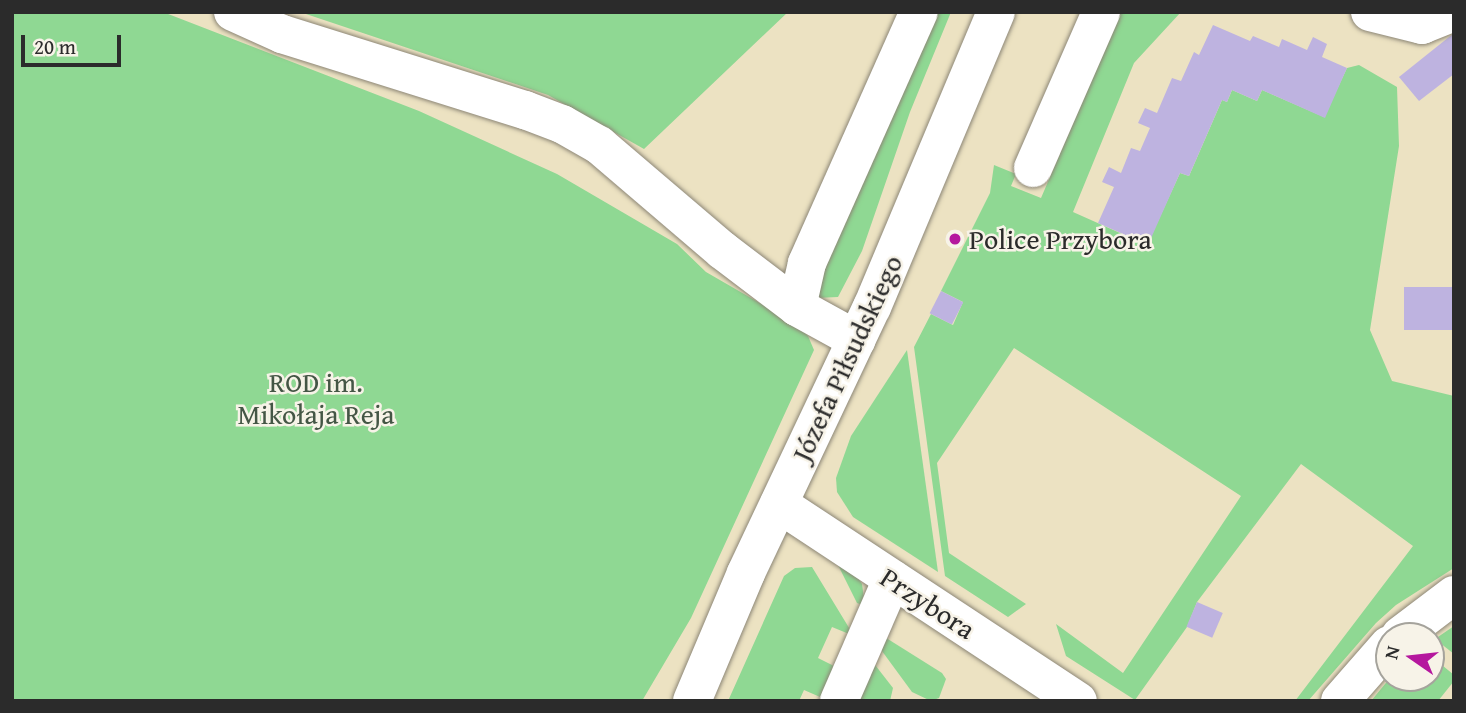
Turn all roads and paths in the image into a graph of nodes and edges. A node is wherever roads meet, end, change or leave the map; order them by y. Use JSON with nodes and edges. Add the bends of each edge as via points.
{"nodes":[{"id":1,"x":233,"y":12,"type":"edge"},
{"id":2,"x":919,"y":12,"type":"edge"},
{"id":3,"x":996,"y":12,"type":"edge"},
{"id":4,"x":1101,"y":12,"type":"edge"},
{"id":5,"x":1370,"y":12,"type":"edge"},
{"id":6,"x":1454,"y":12,"type":"edge"},
{"id":7,"x":1033,"y":168,"type":"dead end"},
{"id":8,"x":797,"y":307,"type":"junction"},
{"id":9,"x":857,"y":340,"type":"junction"},
{"id":10,"x":779,"y":504,"type":"junction"},
{"id":11,"x":892,"y":579,"type":"junction"},
{"id":12,"x":1454,"y":595,"type":"edge"},
{"id":13,"x":1418,"y":622,"type":"edge"},
{"id":14,"x":1375,"y":661,"type":"edge"},
{"id":15,"x":692,"y":701,"type":"edge"},
{"id":16,"x":839,"y":701,"type":"edge"},
{"id":17,"x":1078,"y":701,"type":"edge"},
{"id":18,"x":1340,"y":701,"type":"edge"}],
"edges":[{"from":1,"to":8,"type":"street","via":[[282,34],[562,124],[599,145]]},
{"from":2,"to":8,"type":"street","via":[[807,263]]},
{"from":3,"to":9,"type":"street","name":"Józefa Piłsudskiego"},
{"from":4,"to":7,"type":"street"},
{"from":5,"to":6,"type":"street","via":[[1422,25]]},
{"from":8,"to":9,"type":"street"},
{"from":9,"to":10,"type":"street","name":"Józefa Piłsudskiego"},
{"from":10,"to":11,"type":"street","name":"Przybora"},
{"from":10,"to":15,"type":"street","name":"Józefa Piłsudskiego"},
{"from":11,"to":16,"type":"street"},
{"from":11,"to":17,"type":"street","name":"Przybora"},
{"from":12,"to":13,"type":"street"},
{"from":14,"to":18,"type":"street"}]}
